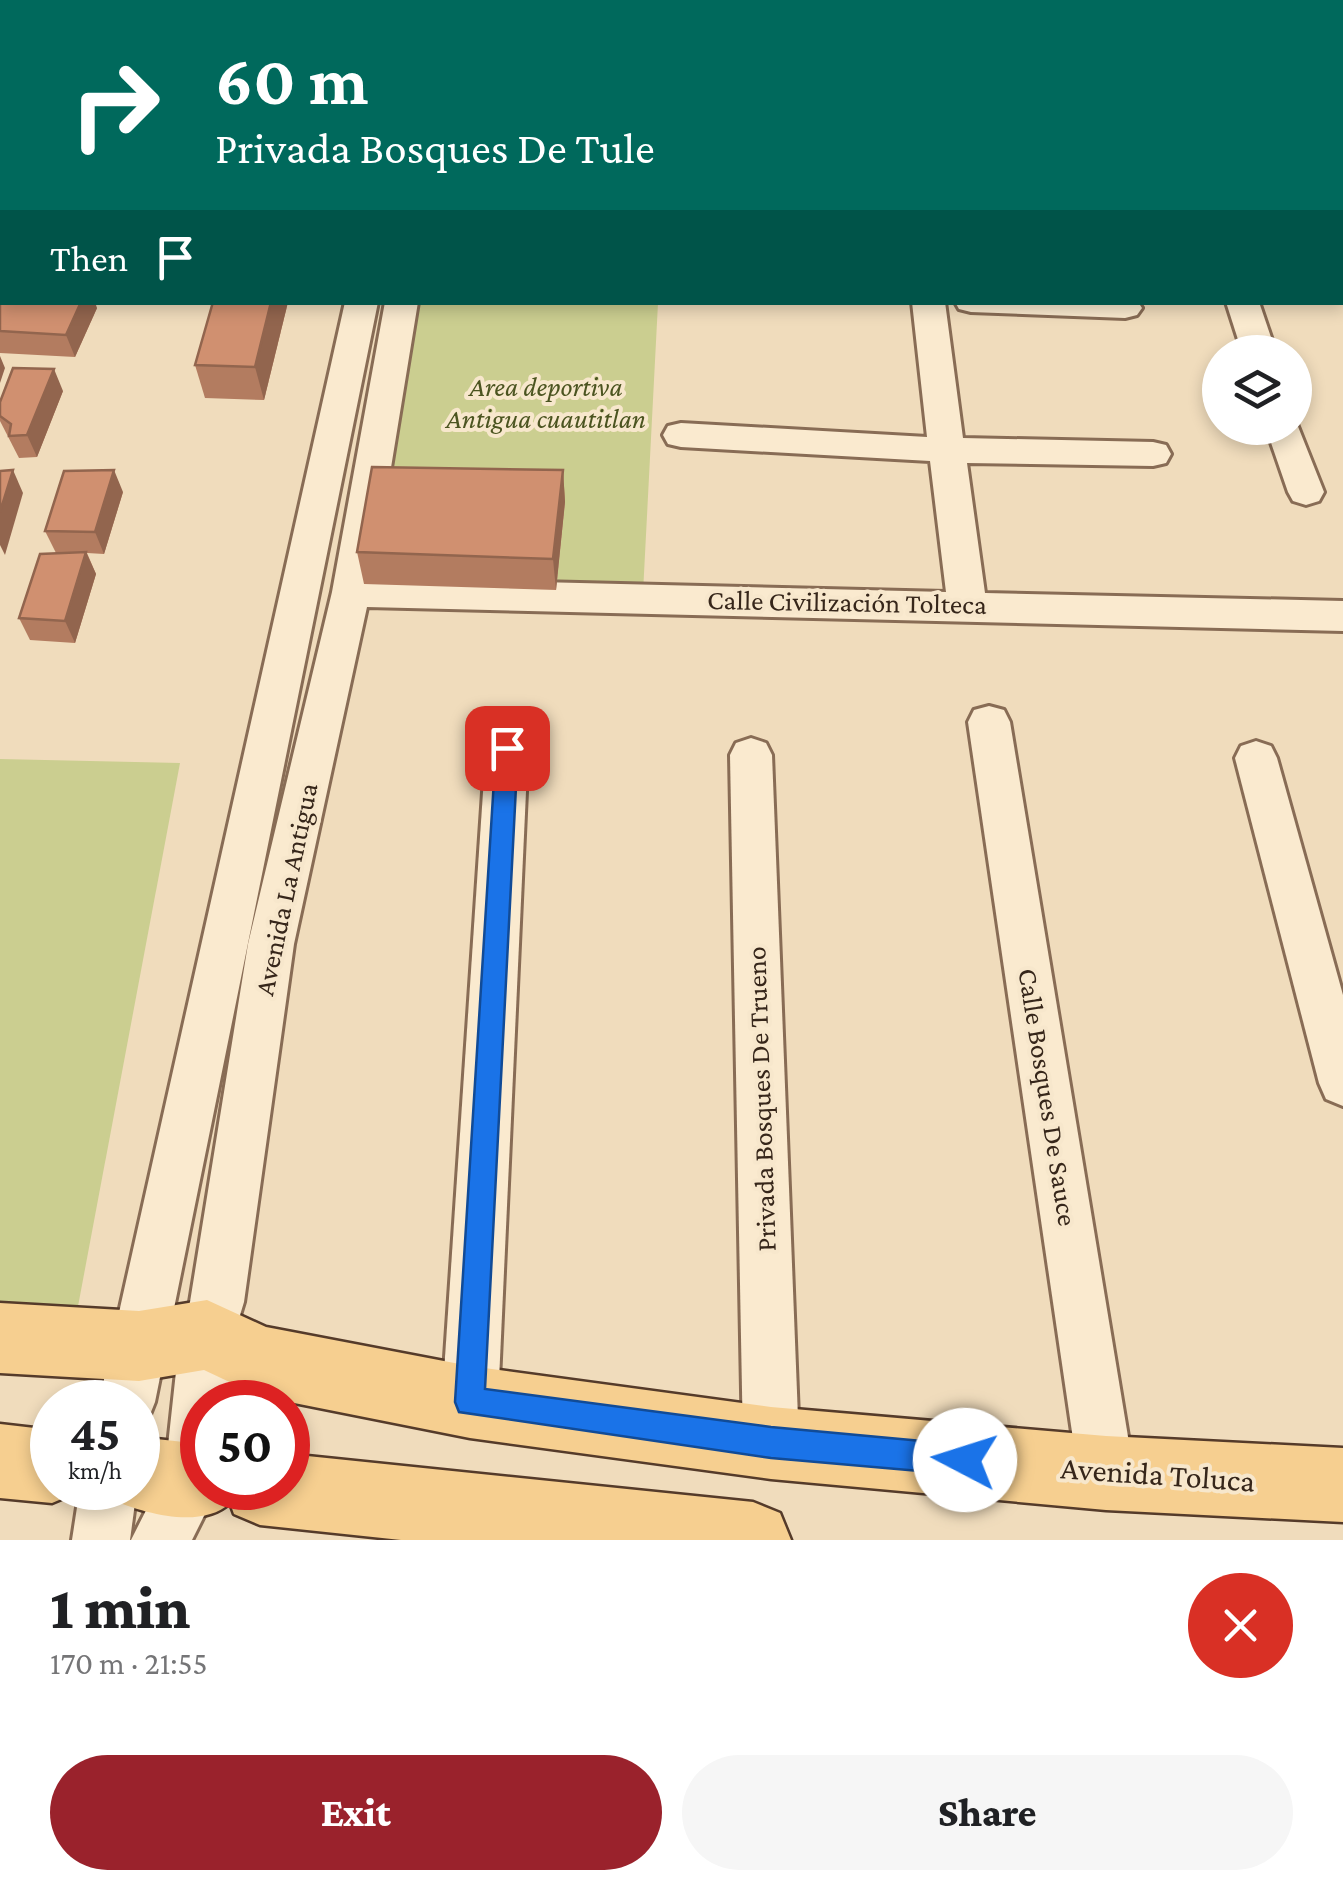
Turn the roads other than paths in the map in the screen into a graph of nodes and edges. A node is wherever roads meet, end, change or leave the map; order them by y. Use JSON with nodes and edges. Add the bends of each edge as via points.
{"nodes":[{"id":1,"x":361,"y":305,"type":"edge"},
{"id":2,"x":401,"y":305,"type":"edge"},
{"id":3,"x":928,"y":305,"type":"edge"},
{"id":4,"x":1048,"y":305,"type":"edge"},
{"id":5,"x":1243,"y":305,"type":"edge"},
{"id":6,"x":1126,"y":308,"type":"dead end"},
{"id":7,"x":1253,"y":335,"type":"edge"},
{"id":8,"x":680,"y":435,"type":"dead end"},
{"id":9,"x":1290,"y":445,"type":"edge"},
{"id":10,"x":948,"y":450,"type":"junction"},
{"id":11,"x":1153,"y":454,"type":"dead end"},
{"id":12,"x":1306,"y":492,"type":"dead end"},
{"id":13,"x":350,"y":592,"type":"junction"},
{"id":14,"x":967,"y":604,"type":"junction"},
{"id":15,"x":1343,"y":616,"type":"edge"},
{"id":16,"x":989,"y":722,"type":"dead end"},
{"id":17,"x":507,"y":748,"type":"dead end"},
{"id":18,"x":751,"y":755,"type":"dead end"},
{"id":19,"x":1256,"y":758,"type":"dead end"},
{"id":20,"x":1343,"y":1083,"type":"edge"},
{"id":21,"x":207,"y":1335,"type":"junction"},
{"id":22,"x":0,"y":1338,"type":"edge"},
{"id":23,"x":133,"y":1374,"type":"edge"},
{"id":24,"x":202,"y":1380,"type":"edge"},
{"id":25,"x":470,"y":1402,"type":"junction"},
{"id":26,"x":771,"y":1442,"type":"junction"},
{"id":27,"x":0,"y":1461,"type":"edge"},
{"id":28,"x":30,"y":1464,"type":"edge"},
{"id":29,"x":1106,"y":1473,"type":"junction"},
{"id":30,"x":1343,"y":1485,"type":"edge"},
{"id":31,"x":310,"y":1502,"type":"edge"},
{"id":32,"x":106,"y":1510,"type":"edge"},
{"id":33,"x":101,"y":1540,"type":"edge"},
{"id":34,"x":753,"y":1540,"type":"edge"}],
"edges":[{"from":1,"to":23,"type":"street","name":"Avenida La Antigua"},
{"from":2,"to":13,"type":"street","name":"Avenida La Antigua"},
{"from":3,"to":10,"type":"street"},
{"from":4,"to":6,"type":"street"},
{"from":5,"to":7,"type":"street"},
{"from":8,"to":10,"type":"street"},
{"from":9,"to":12,"type":"street"},
{"from":10,"to":11,"type":"street"},
{"from":10,"to":14,"type":"street"},
{"from":13,"to":14,"type":"street","name":"Calle Civilización Tolteca"},
{"from":13,"to":21,"type":"street","name":"Avenida La Antigua","via":[[271,944]]},
{"from":14,"to":15,"type":"street","name":"Calle Civilización Tolteca"},
{"from":16,"to":29,"type":"street","name":"Calle Bosques De Sauce"},
{"from":17,"to":25,"type":"street"},
{"from":18,"to":26,"type":"street","name":"Privada Bosques De Trueno"},
{"from":19,"to":20,"type":"street"},
{"from":21,"to":23,"type":"main road"},
{"from":21,"to":24,"type":"street","name":"Avenida La Antigua"},
{"from":21,"to":25,"type":"main road","name":"Avenida Toluca","via":[[260,1361]]},
{"from":22,"to":23,"type":"main road"},
{"from":25,"to":26,"type":"main road","name":"Avenida Toluca"},
{"from":26,"to":29,"type":"main road","name":"Avenida Toluca"},
{"from":27,"to":28,"type":"main road"},
{"from":29,"to":30,"type":"main road","name":"Avenida Toluca"},
{"from":31,"to":34,"type":"main road"},
{"from":32,"to":33,"type":"street"}]}
